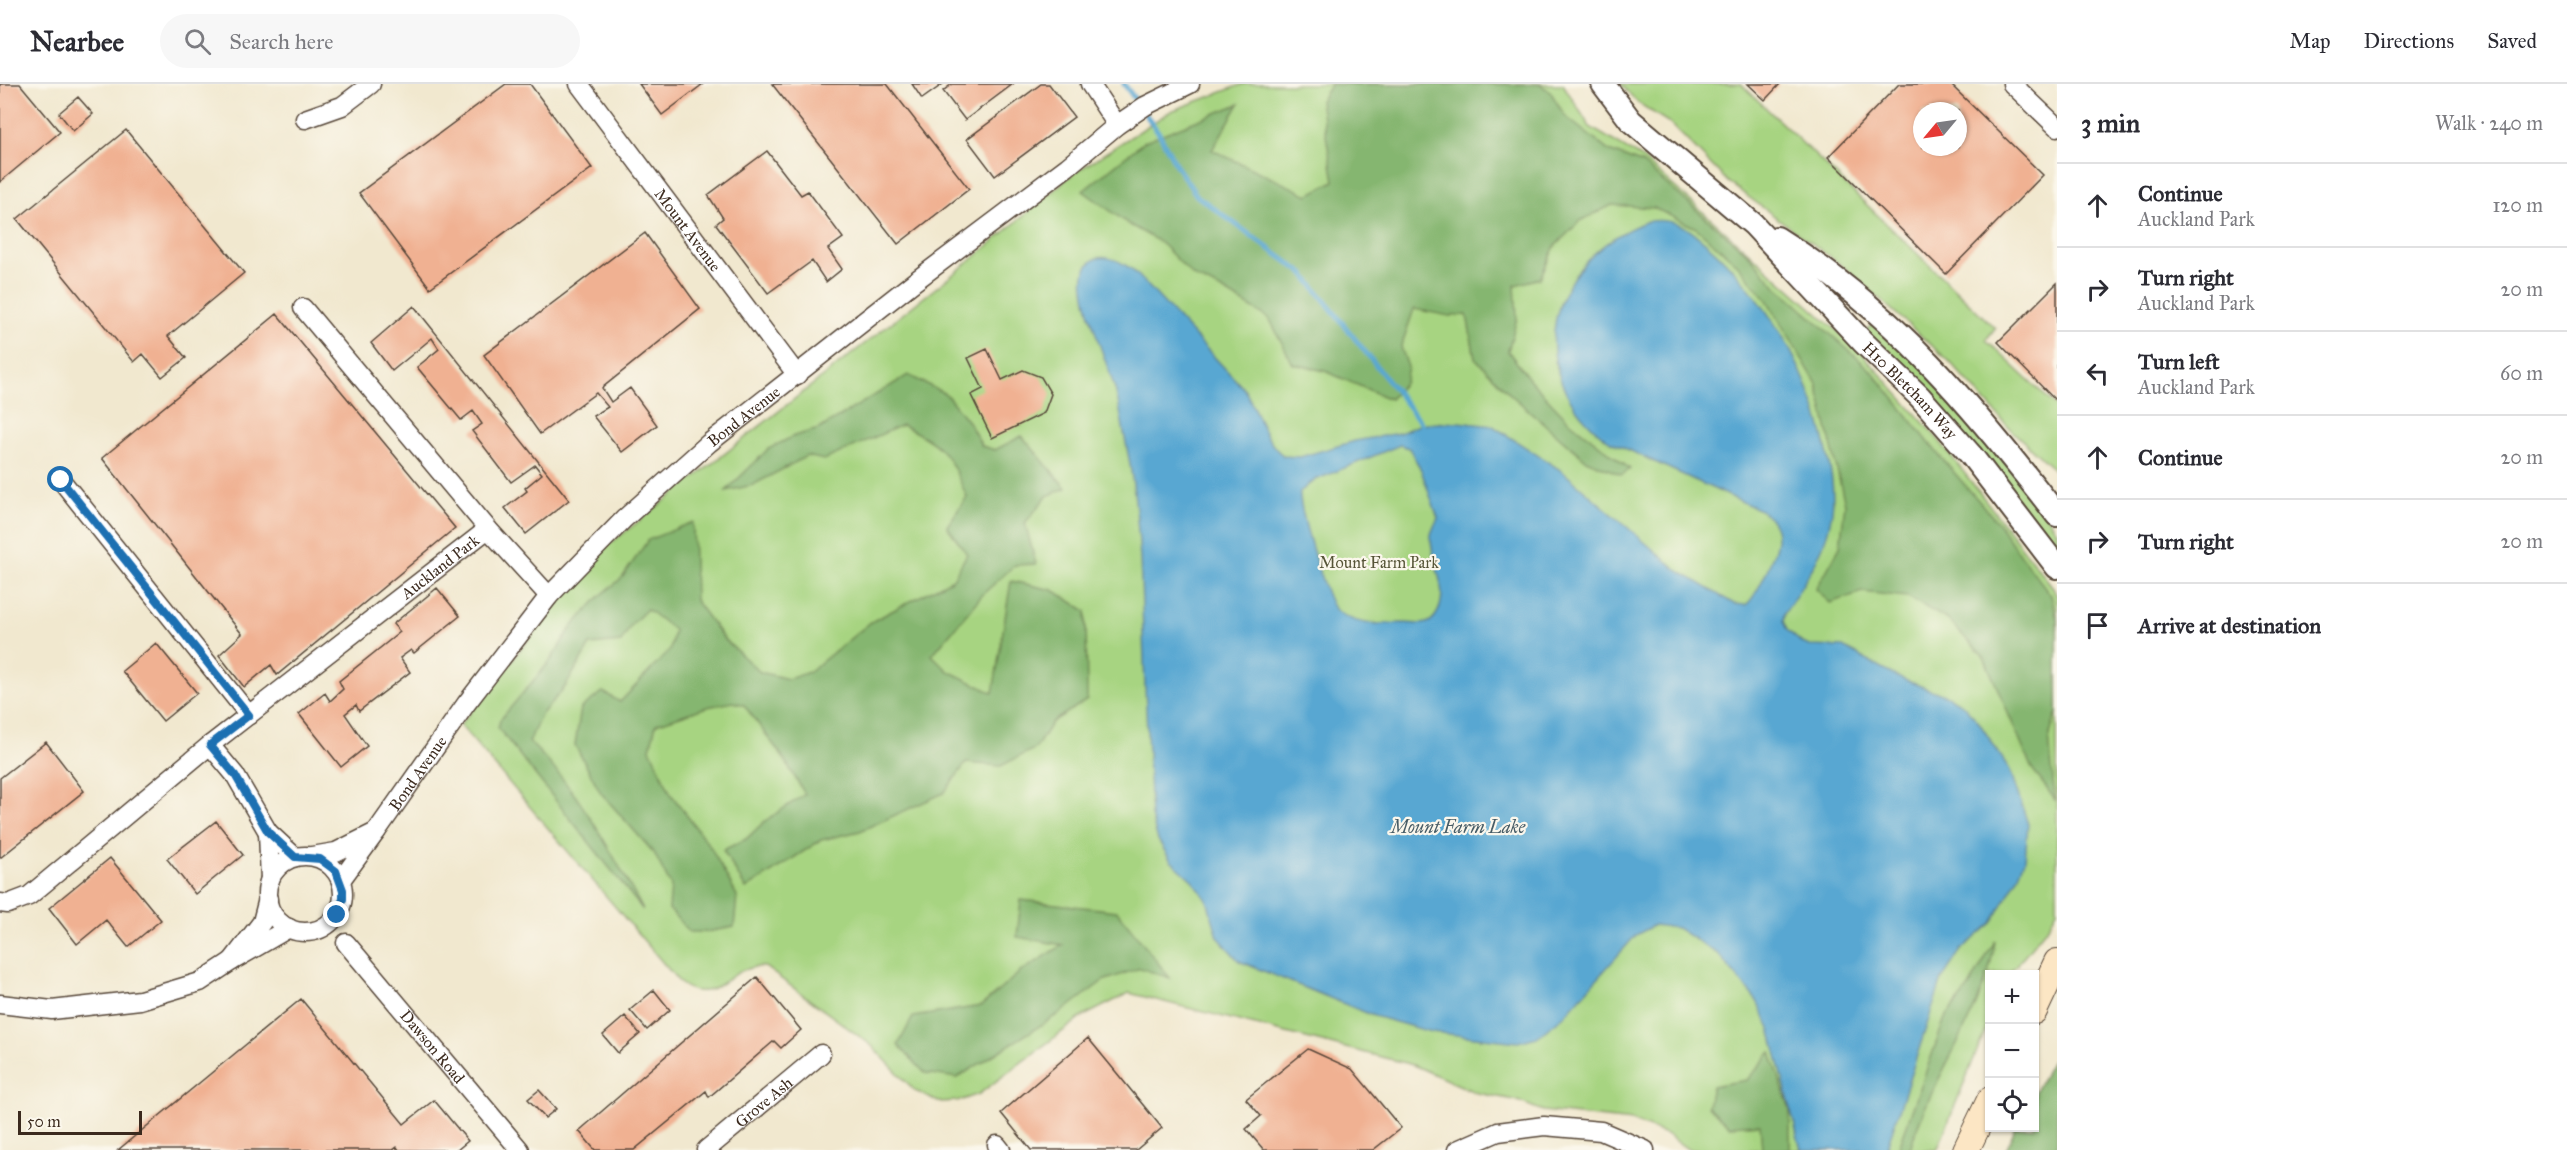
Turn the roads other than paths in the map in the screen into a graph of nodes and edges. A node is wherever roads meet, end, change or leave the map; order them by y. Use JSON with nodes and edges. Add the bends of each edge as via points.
{"nodes":[{"id":1,"x":371,"y":84,"type":"edge"},
{"id":2,"x":579,"y":84,"type":"edge"},
{"id":3,"x":1090,"y":84,"type":"edge"},
{"id":4,"x":1190,"y":84,"type":"edge"},
{"id":5,"x":2012,"y":84,"type":"edge"},
{"id":6,"x":1605,"y":85,"type":"edge"},
{"id":7,"x":304,"y":119,"type":"dead end"},
{"id":8,"x":1117,"y":125,"type":"junction"},
{"id":9,"x":2057,"y":126,"type":"edge"},
{"id":10,"x":1753,"y":224,"type":"junction"},
{"id":11,"x":303,"y":308,"type":"dead end"},
{"id":12,"x":797,"y":375,"type":"junction"},
{"id":13,"x":61,"y":480,"type":"dead end"},
{"id":14,"x":2057,"y":515,"type":"edge"},
{"id":15,"x":488,"y":529,"type":"junction"},
{"id":16,"x":2057,"y":567,"type":"edge"},
{"id":17,"x":549,"y":596,"type":"junction"},
{"id":18,"x":249,"y":715,"type":"junction"},
{"id":19,"x":210,"y":745,"type":"junction"},
{"id":20,"x":268,"y":832,"type":"junction"},
{"id":21,"x":376,"y":832,"type":"junction"},
{"id":22,"x":303,"y":857,"type":"junction"},
{"id":23,"x":270,"y":880,"type":"junction"},
{"id":24,"x":341,"y":880,"type":"junction"},
{"id":25,"x":268,"y":899,"type":"junction"},
{"id":26,"x":0,"y":903,"type":"edge"},
{"id":27,"x":341,"y":908,"type":"junction"},
{"id":28,"x":289,"y":928,"type":"junction"},
{"id":29,"x":321,"y":929,"type":"junction"},
{"id":30,"x":346,"y":943,"type":"junction"},
{"id":31,"x":232,"y":961,"type":"junction"},
{"id":32,"x":2057,"y":962,"type":"edge"},
{"id":33,"x":2039,"y":1000,"type":"edge"},
{"id":34,"x":2057,"y":1001,"type":"edge"},
{"id":35,"x":0,"y":1004,"type":"edge"},
{"id":36,"x":2039,"y":1016,"type":"edge"},
{"id":37,"x":821,"y":1054,"type":"dead end"},
{"id":38,"x":1985,"y":1109,"type":"edge"},
{"id":39,"x":520,"y":1150,"type":"edge"},
{"id":40,"x":706,"y":1150,"type":"edge"},
{"id":41,"x":1457,"y":1150,"type":"edge"},
{"id":42,"x":1644,"y":1150,"type":"edge"},
{"id":43,"x":1966,"y":1150,"type":"edge"}],
"edges":[{"from":1,"to":7,"type":"street","via":[[342,106]]},
{"from":2,"to":12,"type":"street","name":"Mount Avenue"},
{"from":3,"to":8,"type":"street"},
{"from":4,"to":8,"type":"street","name":"Bond Avenue"},
{"from":5,"to":9,"type":"street"},
{"from":6,"to":10,"type":"street","name":"H10 Bletcham Way","via":[[1631,121]]},
{"from":8,"to":12,"type":"street","name":"Bond Avenue"},
{"from":10,"to":14,"type":"street","name":"H10 Bletcham Way","via":[[1822,266],[1948,380]]},
{"from":10,"to":16,"type":"street","name":"H10 Bletcham Way","via":[[1863,342],[1920,396]]},
{"from":11,"to":15,"type":"street","name":"Auckland Park"},
{"from":12,"to":17,"type":"street","name":"Bond Avenue","via":[[709,443],[624,519]]},
{"from":13,"to":18,"type":"street"},
{"from":15,"to":17,"type":"street"},
{"from":15,"to":18,"type":"street","name":"Auckland Park"},
{"from":17,"to":21,"type":"street","name":"Bond Avenue","via":[[466,704]]},
{"from":18,"to":19,"type":"street","name":"Auckland Park"},
{"from":19,"to":20,"type":"street","via":[[235,775]]},
{"from":19,"to":26,"type":"street","name":"Auckland Park","via":[[29,896]]},
{"from":20,"to":22,"type":"street"},
{"from":20,"to":23,"type":"street"},
{"from":21,"to":22,"type":"street","name":"Bond Avenue","via":[[336,852]]},
{"from":21,"to":24,"type":"street","name":"Bond Avenue"},
{"from":22,"to":23,"type":"street","via":[[284,862]]},
{"from":22,"to":24,"type":"street","via":[[329,864]]},
{"from":23,"to":25,"type":"street"},
{"from":24,"to":27,"type":"street"},
{"from":25,"to":28,"type":"street","via":[[275,916]]},
{"from":25,"to":31,"type":"street","via":[[262,922]]},
{"from":27,"to":29,"type":"street"},
{"from":27,"to":30,"type":"street"},
{"from":28,"to":29,"type":"street","via":[[308,932]]},
{"from":28,"to":31,"type":"street"},
{"from":29,"to":30,"type":"street","name":"Dawson Road"},
{"from":30,"to":39,"type":"street","name":"Dawson Road"},
{"from":31,"to":35,"type":"street","via":[[200,982],[140,1000],[52,1010]]},
{"from":32,"to":33,"type":"main road"},
{"from":34,"to":36,"type":"main road"},
{"from":37,"to":40,"type":"street","name":"Grove Ash"},
{"from":38,"to":43,"type":"main road"},
{"from":41,"to":42,"type":"street","via":[[1498,1132],[1544,1126],[1601,1131]]}]}
